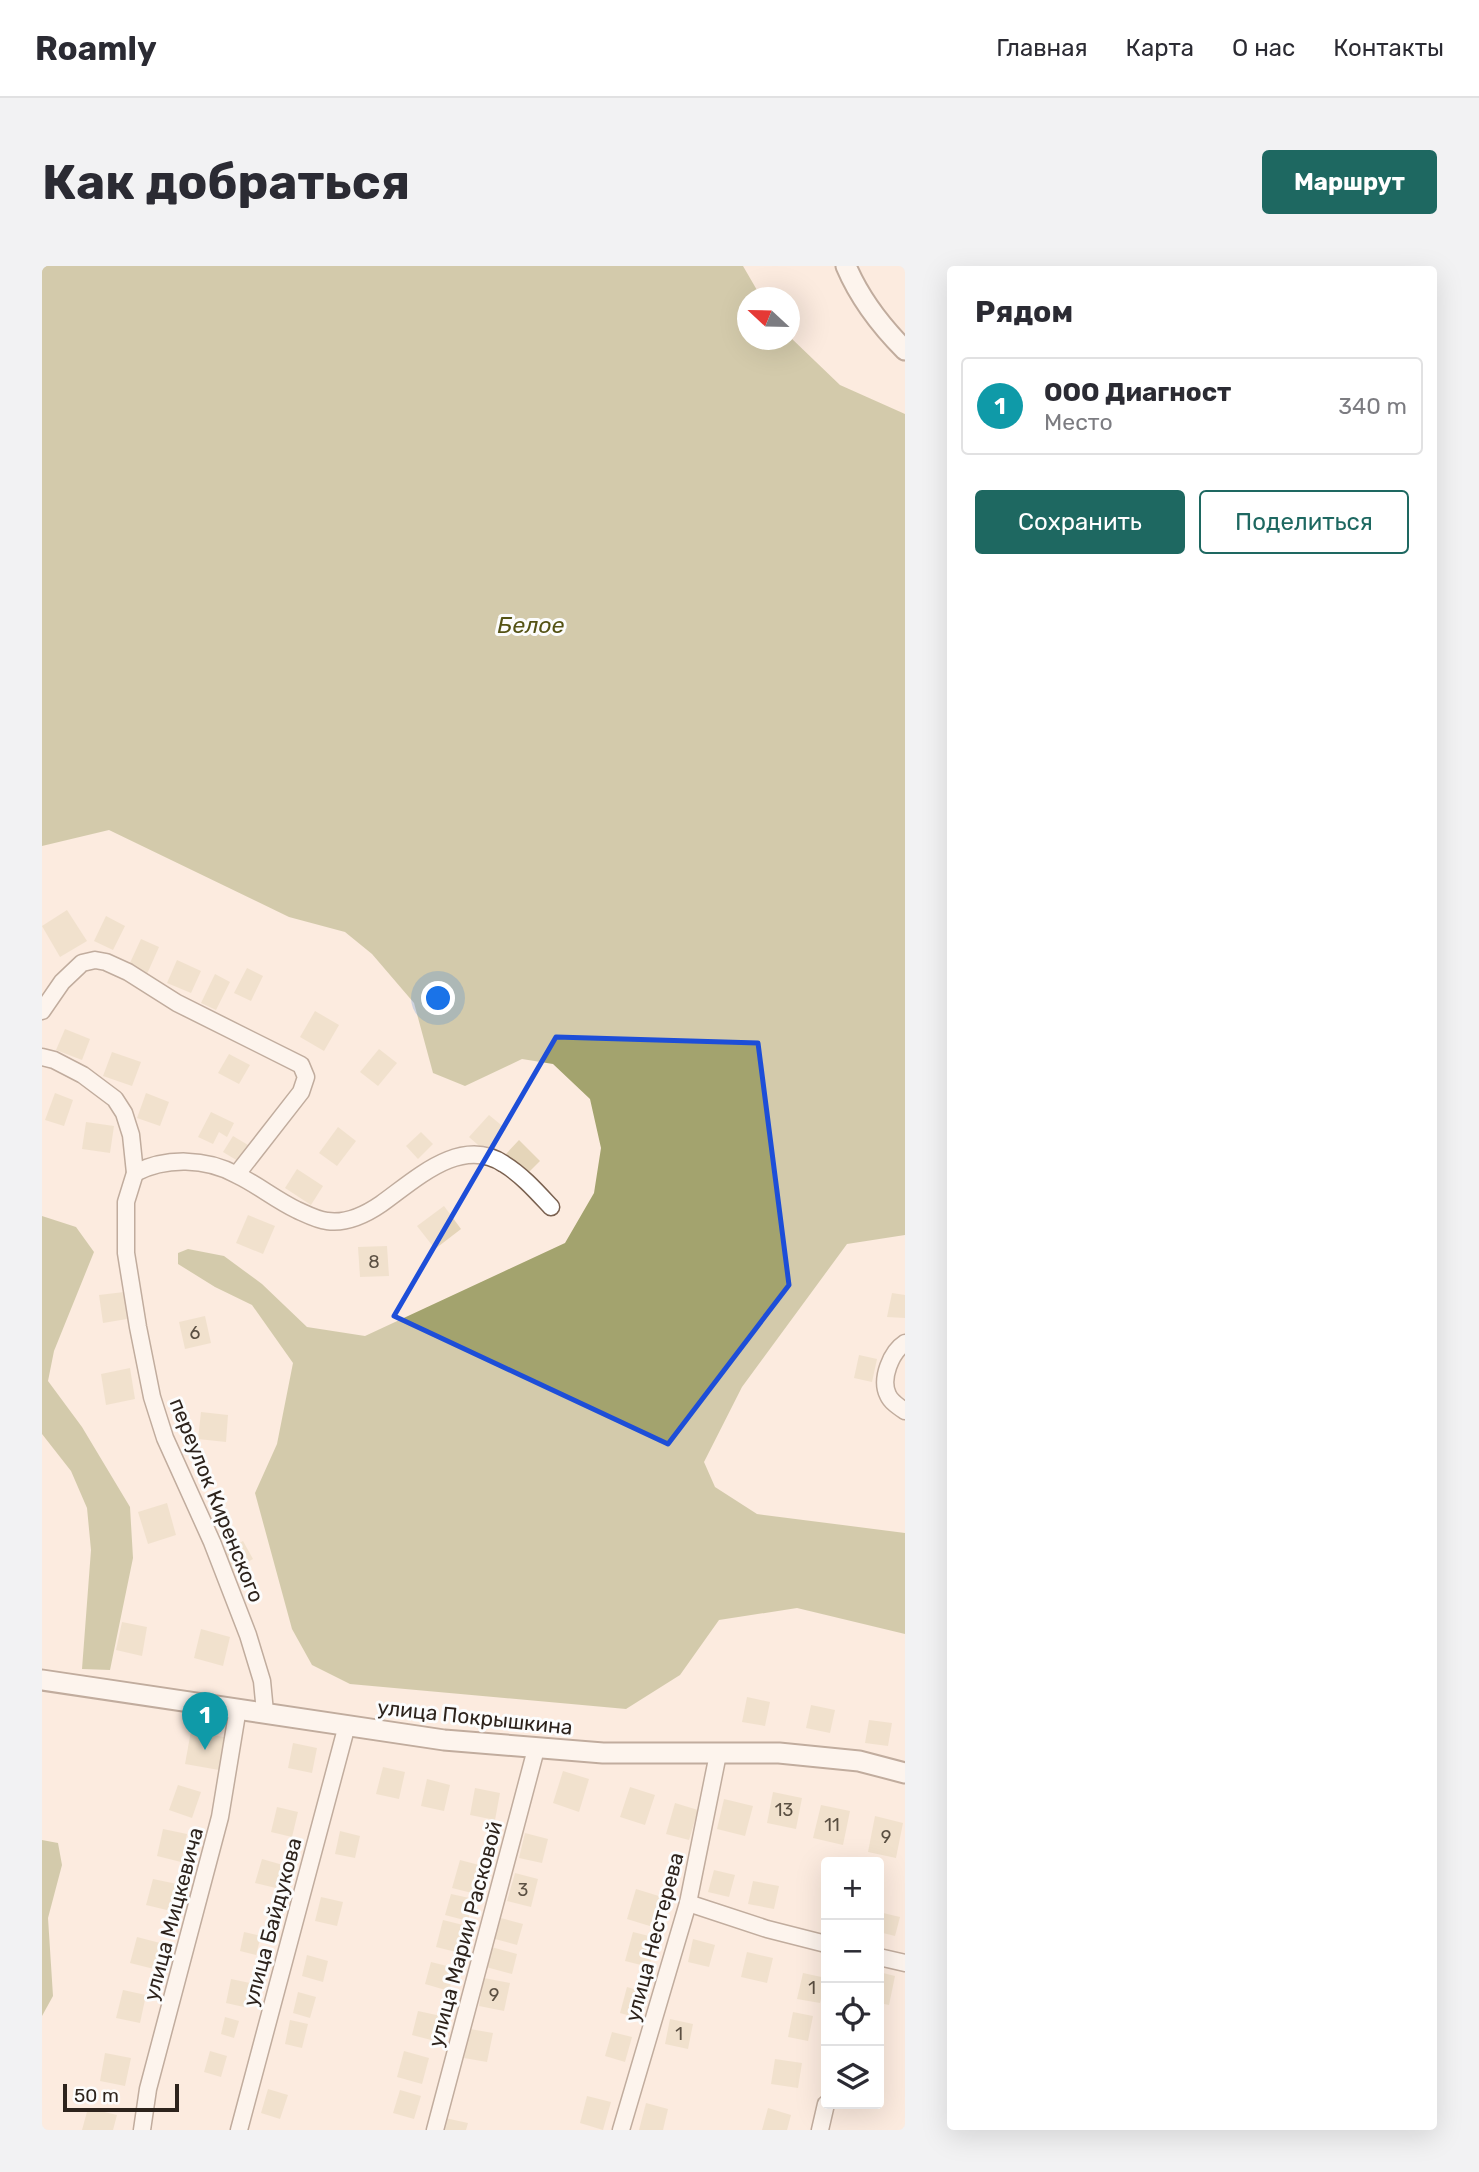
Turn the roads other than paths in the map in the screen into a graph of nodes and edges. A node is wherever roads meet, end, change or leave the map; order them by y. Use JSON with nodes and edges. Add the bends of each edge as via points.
{"nodes":[{"id":1,"x":846,"y":266,"type":"edge"},
{"id":2,"x":905,"y":350,"type":"edge"},
{"id":3,"x":42,"y":1011,"type":"edge"},
{"id":4,"x":42,"y":1057,"type":"edge"},
{"id":5,"x":135,"y":1173,"type":"junction"},
{"id":6,"x":237,"y":1174,"type":"junction"},
{"id":7,"x":551,"y":1207,"type":"dead end"},
{"id":8,"x":905,"y":1343,"type":"edge"},
{"id":9,"x":905,"y":1411,"type":"edge"},
{"id":10,"x":42,"y":1680,"type":"edge"},
{"id":11,"x":238,"y":1708,"type":"junction"},
{"id":12,"x":265,"y":1712,"type":"junction"},
{"id":13,"x":347,"y":1725,"type":"junction"},
{"id":14,"x":536,"y":1749,"type":"junction"},
{"id":15,"x":718,"y":1754,"type":"junction"},
{"id":16,"x":905,"y":1773,"type":"edge"},
{"id":17,"x":688,"y":1903,"type":"junction"},
{"id":18,"x":821,"y":1943,"type":"edge"},
{"id":19,"x":884,"y":1958,"type":"edge"},
{"id":20,"x":905,"y":1963,"type":"edge"},
{"id":21,"x":826,"y":2109,"type":"edge"},
{"id":22,"x":142,"y":2130,"type":"edge"},
{"id":23,"x":239,"y":2130,"type":"edge"},
{"id":24,"x":435,"y":2130,"type":"edge"},
{"id":25,"x":621,"y":2130,"type":"edge"},
{"id":26,"x":820,"y":2130,"type":"edge"}],
"edges":[{"from":1,"to":2,"type":"street","via":[[857,291]]},
{"from":3,"to":6,"type":"street","via":[[82,963],[106,962],[301,1065],[306,1077],[301,1092]]},
{"from":4,"to":5,"type":"street","name":"переулок Киренского","via":[[83,1075],[115,1099],[131,1135]]},
{"from":5,"to":6,"type":"street","via":[[170,1162]]},
{"from":5,"to":12,"type":"street","name":"переулок Киренского","via":[[126,1202],[126,1253],[152,1397],[248,1635],[262,1681]]},
{"from":6,"to":7,"type":"street","via":[[309,1216],[345,1222],[369,1213],[440,1163],[467,1154],[503,1163]]},
{"from":8,"to":9,"type":"street","via":[[893,1355],[887,1374],[887,1394]]},
{"from":10,"to":11,"type":"street","name":"улица Покрышкина"},
{"from":11,"to":12,"type":"street","name":"улица Покрышкина"},
{"from":11,"to":22,"type":"street","name":"улица Мицкевича","via":[[220,1817],[148,2089]]},
{"from":12,"to":13,"type":"street","name":"улица Покрышкина"},
{"from":13,"to":14,"type":"street","name":"улица Покрышкина"},
{"from":13,"to":23,"type":"street","name":"улица Байдукова"},
{"from":14,"to":15,"type":"street","name":"улица Покрышкина"},
{"from":14,"to":24,"type":"street","name":"улица Марии Расковой"},
{"from":15,"to":16,"type":"street","name":"улица Покрышкина","via":[[779,1753],[859,1762]]},
{"from":15,"to":17,"type":"street","name":"улица Нестерева"},
{"from":17,"to":18,"type":"street"},
{"from":17,"to":25,"type":"street","name":"улица Нестерева"},
{"from":19,"to":20,"type":"street"},
{"from":21,"to":26,"type":"street"}]}
